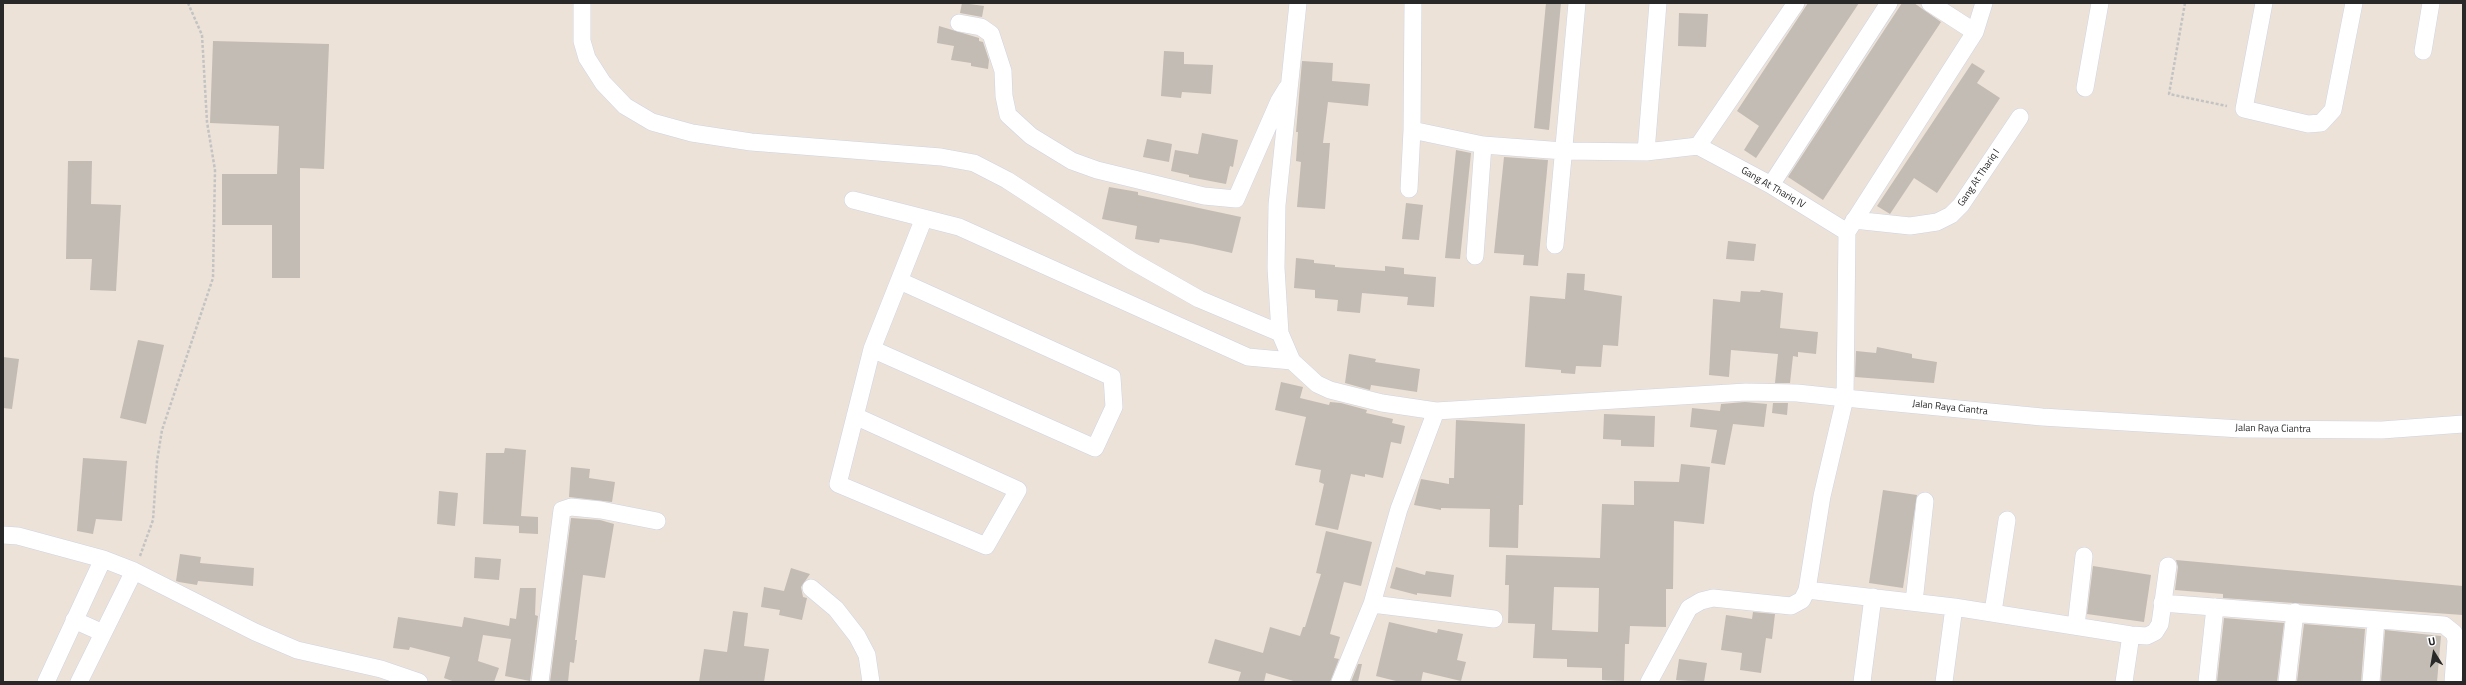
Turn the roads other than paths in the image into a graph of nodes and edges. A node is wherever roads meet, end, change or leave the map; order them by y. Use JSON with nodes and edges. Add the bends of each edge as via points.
{"nodes":[{"id":1,"x":582,"y":3,"type":"edge"},
{"id":2,"x":1298,"y":3,"type":"edge"},
{"id":3,"x":1414,"y":3,"type":"edge"},
{"id":4,"x":1577,"y":3,"type":"edge"},
{"id":5,"x":1658,"y":3,"type":"edge"},
{"id":6,"x":1796,"y":3,"type":"edge"},
{"id":7,"x":1889,"y":3,"type":"edge"},
{"id":8,"x":1930,"y":3,"type":"edge"},
{"id":9,"x":1984,"y":3,"type":"edge"},
{"id":10,"x":2100,"y":3,"type":"edge"},
{"id":11,"x":2264,"y":3,"type":"edge"},
{"id":12,"x":2354,"y":3,"type":"edge"},
{"id":13,"x":2431,"y":3,"type":"edge"},
{"id":14,"x":959,"y":23,"type":"dead end"},
{"id":15,"x":1975,"y":32,"type":"junction"},
{"id":16,"x":2422,"y":51,"type":"dead end"},
{"id":17,"x":1290,"y":84,"type":"junction"},
{"id":18,"x":2085,"y":88,"type":"dead end"},
{"id":19,"x":2020,"y":117,"type":"dead end"},
{"id":20,"x":1412,"y":130,"type":"junction"},
{"id":21,"x":1483,"y":145,"type":"junction"},
{"id":22,"x":1698,"y":146,"type":"junction"},
{"id":23,"x":1564,"y":151,"type":"junction"},
{"id":24,"x":1646,"y":152,"type":"junction"},
{"id":25,"x":1771,"y":186,"type":"junction"},
{"id":26,"x":1409,"y":189,"type":"dead end"},
{"id":27,"x":853,"y":200,"type":"dead end"},
{"id":28,"x":924,"y":218,"type":"junction"},
{"id":29,"x":1851,"y":226,"type":"junction"},
{"id":30,"x":1555,"y":245,"type":"dead end"},
{"id":31,"x":1475,"y":256,"type":"dead end"},
{"id":32,"x":900,"y":281,"type":"junction"},
{"id":33,"x":1280,"y":333,"type":"junction"},
{"id":34,"x":872,"y":350,"type":"junction"},
{"id":35,"x":1292,"y":361,"type":"junction"},
{"id":36,"x":1845,"y":398,"type":"junction"},
{"id":37,"x":1436,"y":411,"type":"junction"},
{"id":38,"x":855,"y":416,"type":"junction"},
{"id":39,"x":2463,"y":424,"type":"edge"},
{"id":40,"x":1925,"y":501,"type":"dead end"},
{"id":41,"x":2007,"y":520,"type":"dead end"},
{"id":42,"x":657,"y":521,"type":"dead end"},
{"id":43,"x":3,"y":535,"type":"edge"},
{"id":44,"x":2084,"y":556,"type":"dead end"},
{"id":45,"x":103,"y":559,"type":"junction"},
{"id":46,"x":2168,"y":566,"type":"dead end"},
{"id":47,"x":134,"y":572,"type":"junction"},
{"id":48,"x":811,"y":588,"type":"dead end"},
{"id":49,"x":1807,"y":590,"type":"junction"},
{"id":50,"x":1873,"y":597,"type":"junction"},
{"id":51,"x":1914,"y":602,"type":"junction"},
{"id":52,"x":2162,"y":603,"type":"junction"},
{"id":53,"x":1372,"y":604,"type":"junction"},
{"id":54,"x":1954,"y":607,"type":"junction"},
{"id":55,"x":2215,"y":608,"type":"junction"},
{"id":56,"x":1993,"y":612,"type":"junction"},
{"id":57,"x":2295,"y":612,"type":"junction"},
{"id":58,"x":1494,"y":619,"type":"dead end"},
{"id":59,"x":74,"y":620,"type":"junction"},
{"id":60,"x":2376,"y":620,"type":"junction"},
{"id":61,"x":2076,"y":626,"type":"junction"},
{"id":62,"x":103,"y":633,"type":"junction"},
{"id":63,"x":2131,"y":635,"type":"junction"},
{"id":64,"x":46,"y":682,"type":"edge"},
{"id":65,"x":79,"y":682,"type":"edge"},
{"id":66,"x":419,"y":682,"type":"edge"},
{"id":67,"x":540,"y":682,"type":"edge"},
{"id":68,"x":871,"y":682,"type":"edge"},
{"id":69,"x":1340,"y":682,"type":"edge"},
{"id":70,"x":1648,"y":682,"type":"edge"},
{"id":71,"x":1862,"y":682,"type":"edge"},
{"id":72,"x":1944,"y":682,"type":"edge"},
{"id":73,"x":2124,"y":682,"type":"edge"},
{"id":74,"x":2207,"y":682,"type":"edge"},
{"id":75,"x":2287,"y":682,"type":"edge"},
{"id":76,"x":2371,"y":682,"type":"edge"},
{"id":77,"x":2453,"y":682,"type":"edge"}],
"edges":[{"from":1,"to":33,"type":"street","via":[[582,41],[587,58],[608,89],[625,106],[652,122],[692,133],[751,142],[941,157],[974,163],[1007,180],[1132,261],[1199,299]]},
{"from":2,"to":17,"type":"street"},
{"from":3,"to":20,"type":"street"},
{"from":4,"to":23,"type":"street"},
{"from":5,"to":24,"type":"street"},
{"from":6,"to":22,"type":"street"},
{"from":7,"to":25,"type":"street"},
{"from":8,"to":15,"type":"street"},
{"from":9,"to":15,"type":"street"},
{"from":10,"to":18,"type":"street"},
{"from":11,"to":12,"type":"street","via":[[2244,109],[2308,124],[2326,120],[2333,110]]},
{"from":13,"to":16,"type":"street"},
{"from":14,"to":17,"type":"street","via":[[981,27],[991,34],[1003,71],[1008,115],[1031,136],[1072,161],[1097,170],[1204,196],[1236,199],[1279,101]]},
{"from":15,"to":29,"type":"street"},
{"from":17,"to":33,"type":"street","via":[[1277,205],[1276,268]]},
{"from":19,"to":29,"type":"street","name":"Gang At Thariq I","via":[[1961,205],[1951,215],[1937,222],[1910,226]]},
{"from":20,"to":21,"type":"street"},
{"from":20,"to":26,"type":"street"},
{"from":21,"to":23,"type":"street"},
{"from":21,"to":31,"type":"street"},
{"from":22,"to":24,"type":"street"},
{"from":22,"to":25,"type":"street","name":"Gang At Thariq IV"},
{"from":23,"to":24,"type":"street"},
{"from":23,"to":30,"type":"street"},
{"from":25,"to":29,"type":"street","name":"Gang At Thariq IV"},
{"from":27,"to":28,"type":"street"},
{"from":28,"to":32,"type":"street"},
{"from":28,"to":35,"type":"street","via":[[959,227],[1248,357]]},
{"from":29,"to":36,"type":"street"},
{"from":32,"to":34,"type":"street"},
{"from":32,"to":34,"type":"street","via":[[1112,377],[1114,407],[1095,448]]},
{"from":33,"to":35,"type":"street"},
{"from":34,"to":38,"type":"street"},
{"from":35,"to":37,"type":"street","name":"Jalan Raya Ciantra","via":[[1318,384],[1330,390],[1382,403]]},
{"from":36,"to":37,"type":"street","name":"Jalan Raya Ciantra","via":[[1797,393],[1746,392]]},
{"from":36,"to":39,"type":"street","name":"Jalan Raya Ciantra","via":[[2042,417],[2241,429],[2382,430]]},
{"from":36,"to":49,"type":"street","via":[[1822,496]]},
{"from":37,"to":53,"type":"street","via":[[1400,509]]},
{"from":38,"to":38,"type":"street","via":[[1018,490],[986,546],[838,484]]},
{"from":40,"to":51,"type":"street"},
{"from":41,"to":56,"type":"street"},
{"from":42,"to":67,"type":"street","via":[[601,510],[571,507],[562,510]]},
{"from":43,"to":45,"type":"street","via":[[18,536]]},
{"from":44,"to":61,"type":"street"},
{"from":45,"to":47,"type":"street"},
{"from":45,"to":59,"type":"street"},
{"from":46,"to":52,"type":"street"},
{"from":47,"to":62,"type":"street"},
{"from":47,"to":66,"type":"street","via":[[276,642],[322,657],[381,669]]},
{"from":48,"to":68,"type":"street","via":[[836,609],[857,636],[867,655]]},
{"from":49,"to":50,"type":"street"},
{"from":49,"to":70,"type":"street","via":[[1800,602],[1790,606],[1713,598],[1701,601],[1689,608]]},
{"from":50,"to":51,"type":"street"},
{"from":50,"to":71,"type":"street"},
{"from":51,"to":54,"type":"street"},
{"from":52,"to":55,"type":"street"},
{"from":52,"to":63,"type":"street","via":[[2160,624],[2155,632],[2147,636]]},
{"from":53,"to":58,"type":"street"},
{"from":53,"to":69,"type":"street"},
{"from":54,"to":56,"type":"street"},
{"from":54,"to":72,"type":"street"},
{"from":55,"to":57,"type":"street"},
{"from":55,"to":74,"type":"street"},
{"from":56,"to":61,"type":"street"},
{"from":57,"to":60,"type":"street"},
{"from":57,"to":75,"type":"street"},
{"from":59,"to":62,"type":"street"},
{"from":59,"to":64,"type":"street"},
{"from":60,"to":76,"type":"street"},
{"from":60,"to":77,"type":"street","via":[[2449,627],[2456,640]]},
{"from":61,"to":63,"type":"street"},
{"from":62,"to":65,"type":"street"},
{"from":63,"to":73,"type":"street"}]}
